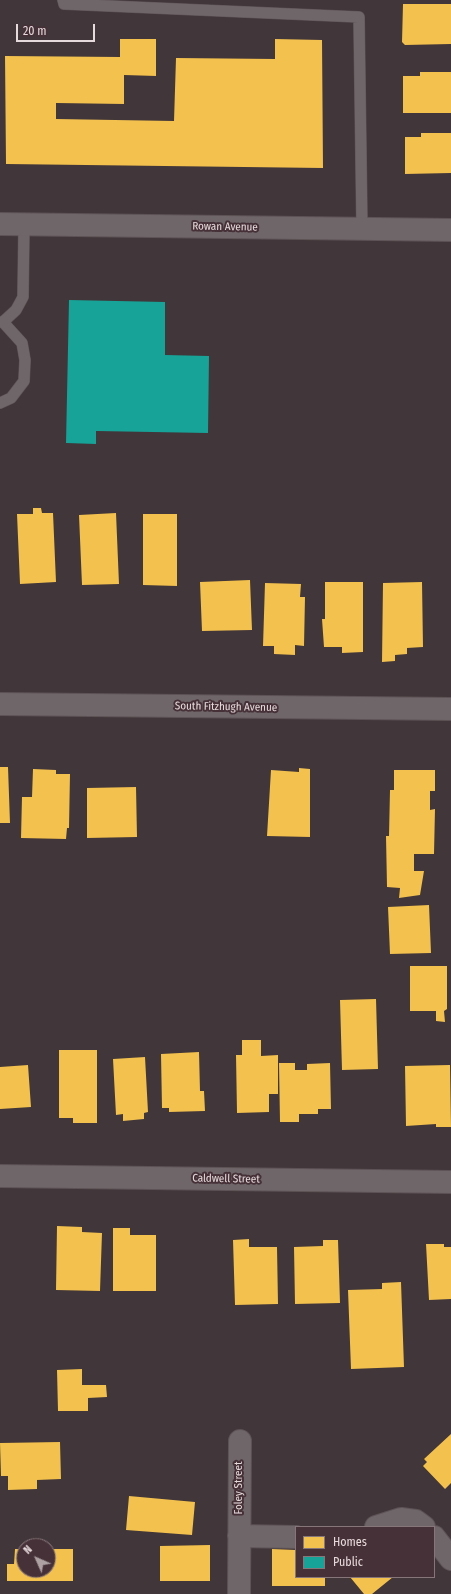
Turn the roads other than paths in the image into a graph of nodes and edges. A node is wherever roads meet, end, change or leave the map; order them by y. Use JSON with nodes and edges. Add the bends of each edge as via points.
{"nodes":[{"id":1,"x":63,"y":0,"type":"edge"},
{"id":2,"x":0,"y":224,"type":"edge"},
{"id":3,"x":24,"y":225,"type":"junction"},
{"id":4,"x":362,"y":229,"type":"junction"},
{"id":5,"x":451,"y":230,"type":"edge"},
{"id":6,"x":2,"y":322,"type":"edge"},
{"id":7,"x":0,"y":403,"type":"edge"},
{"id":8,"x":0,"y":704,"type":"edge"},
{"id":9,"x":451,"y":709,"type":"edge"},
{"id":10,"x":0,"y":1176,"type":"edge"},
{"id":11,"x":451,"y":1182,"type":"edge"},
{"id":12,"x":240,"y":1441,"type":"dead end"},
{"id":13,"x":379,"y":1526,"type":"edge"},
{"id":14,"x":423,"y":1526,"type":"edge"},
{"id":15,"x":239,"y":1536,"type":"junction"},
{"id":16,"x":295,"y":1537,"type":"edge"},
{"id":17,"x":435,"y":1539,"type":"edge"},
{"id":18,"x":451,"y":1559,"type":"edge"},
{"id":19,"x":239,"y":1594,"type":"edge"}],
"edges":[{"from":1,"to":4,"type":"lane","via":[[64,4],[359,17]]},
{"from":2,"to":3,"type":"street","name":"Rowan Avenue"},
{"from":3,"to":4,"type":"street","name":"Rowan Avenue"},
{"from":3,"to":6,"type":"lane","via":[[23,297],[16,310]]},
{"from":4,"to":5,"type":"street","name":"Rowan Avenue"},
{"from":6,"to":7,"type":"lane","via":[[22,342],[25,360],[24,381],[12,398]]},
{"from":8,"to":9,"type":"street","name":"South Fitzhugh Avenue"},
{"from":10,"to":11,"type":"street","name":"Caldwell Street"},
{"from":12,"to":15,"type":"street","name":"Foley Street"},
{"from":13,"to":14,"type":"street","via":[[401,1519],[416,1521]]},
{"from":15,"to":16,"type":"street"},
{"from":15,"to":19,"type":"street","name":"Foley Street"},
{"from":17,"to":18,"type":"street"}]}
